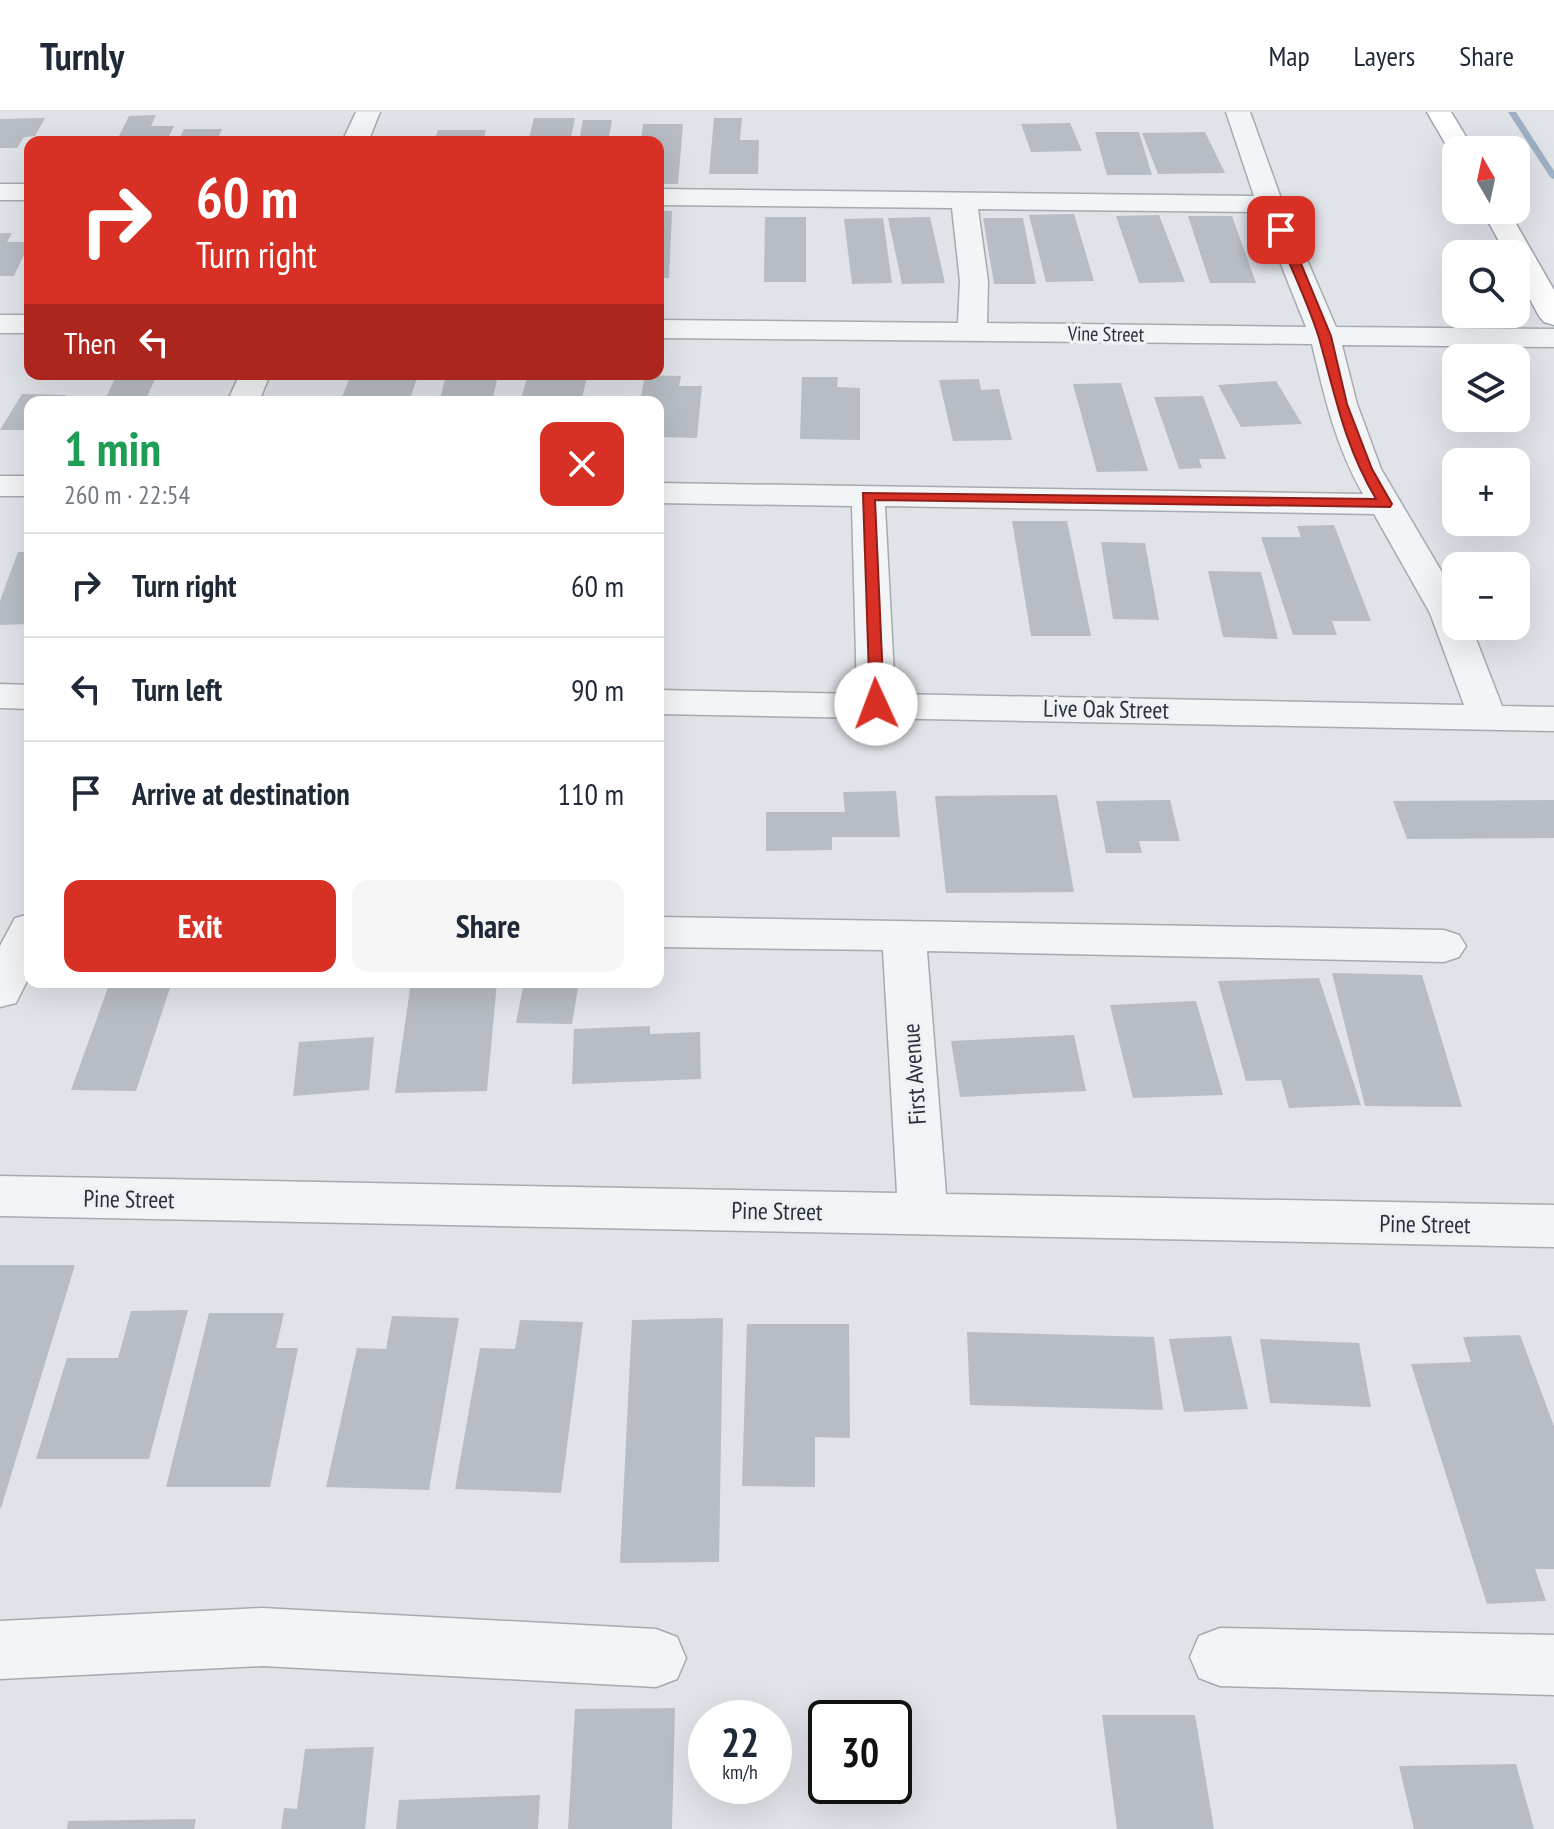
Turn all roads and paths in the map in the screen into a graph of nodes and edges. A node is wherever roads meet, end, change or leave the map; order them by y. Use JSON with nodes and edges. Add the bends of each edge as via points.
{"nodes":[{"id":1,"x":368,"y":112,"type":"edge"},
{"id":2,"x":1238,"y":112,"type":"edge"},
{"id":3,"x":1439,"y":112,"type":"edge"},
{"id":4,"x":358,"y":136,"type":"edge"},
{"id":5,"x":1453,"y":136,"type":"edge"},
{"id":6,"x":0,"y":192,"type":"edge"},
{"id":7,"x":24,"y":192,"type":"edge"},
{"id":8,"x":664,"y":197,"type":"edge"},
{"id":9,"x":1270,"y":204,"type":"junction"},
{"id":10,"x":965,"y":209,"type":"dead end"},
{"id":11,"x":1503,"y":224,"type":"edge"},
{"id":12,"x":1554,"y":316,"type":"edge"},
{"id":13,"x":0,"y":324,"type":"edge"},
{"id":14,"x":24,"y":324,"type":"edge"},
{"id":15,"x":664,"y":329,"type":"edge"},
{"id":16,"x":972,"y":332,"type":"junction"},
{"id":17,"x":1325,"y":336,"type":"junction"},
{"id":18,"x":1554,"y":338,"type":"edge"},
{"id":19,"x":0,"y":486,"type":"edge"},
{"id":20,"x":24,"y":486,"type":"edge"},
{"id":21,"x":664,"y":493,"type":"edge"},
{"id":22,"x":868,"y":496,"type":"junction"},
{"id":23,"x":1385,"y":504,"type":"junction"},
{"id":24,"x":0,"y":696,"type":"edge"},
{"id":25,"x":24,"y":697,"type":"edge"},
{"id":26,"x":664,"y":702,"type":"edge"},
{"id":27,"x":876,"y":704,"type":"junction"},
{"id":28,"x":1487,"y":717,"type":"junction"},
{"id":29,"x":1554,"y":719,"type":"edge"},
{"id":30,"x":0,"y":925,"type":"edge"},
{"id":31,"x":24,"y":927,"type":"edge"},
{"id":32,"x":664,"y":932,"type":"edge"},
{"id":33,"x":904,"y":935,"type":"junction"},
{"id":34,"x":24,"y":940,"type":"edge"},
{"id":35,"x":1444,"y":946,"type":"dead end"},
{"id":36,"x":0,"y":991,"type":"edge"},
{"id":37,"x":0,"y":1196,"type":"edge"},
{"id":38,"x":923,"y":1214,"type":"junction"},
{"id":39,"x":1554,"y":1226,"type":"edge"},
{"id":40,"x":0,"y":1650,"type":"edge"},
{"id":41,"x":1220,"y":1657,"type":"dead end"},
{"id":42,"x":656,"y":1658,"type":"dead end"},
{"id":43,"x":1554,"y":1665,"type":"edge"}],
"edges":[{"from":1,"to":4,"type":"street"},
{"from":2,"to":9,"type":"street"},
{"from":3,"to":5,"type":"main road"},
{"from":6,"to":7,"type":"street"},
{"from":8,"to":9,"type":"street"},
{"from":9,"to":17,"type":"street"},
{"from":10,"to":16,"type":"street","via":[[974,281]]},
{"from":11,"to":12,"type":"main road"},
{"from":13,"to":14,"type":"street"},
{"from":15,"to":16,"type":"street","name":"Vine Street"},
{"from":16,"to":17,"type":"street","name":"Vine Street"},
{"from":17,"to":18,"type":"street","name":"Vine Street"},
{"from":17,"to":23,"type":"street","via":[[1341,404],[1365,469]]},
{"from":19,"to":20,"type":"street"},
{"from":21,"to":22,"type":"street"},
{"from":22,"to":23,"type":"street"},
{"from":22,"to":27,"type":"street"},
{"from":23,"to":28,"type":"street","via":[[1448,613]]},
{"from":24,"to":25,"type":"street"},
{"from":26,"to":27,"type":"street","name":"Live Oak Street"},
{"from":27,"to":28,"type":"street","name":"Live Oak Street"},
{"from":28,"to":29,"type":"street","name":"Live Oak Street"},
{"from":30,"to":31,"type":"street"},
{"from":32,"to":33,"type":"street"},
{"from":33,"to":35,"type":"street"},
{"from":33,"to":38,"type":"street","name":"First Avenue"},
{"from":34,"to":36,"type":"street"},
{"from":37,"to":38,"type":"street","name":"Pine Street"},
{"from":38,"to":39,"type":"street","name":"Pine Street"},
{"from":40,"to":42,"type":"street","via":[[262,1637]]},
{"from":41,"to":43,"type":"street"}]}
